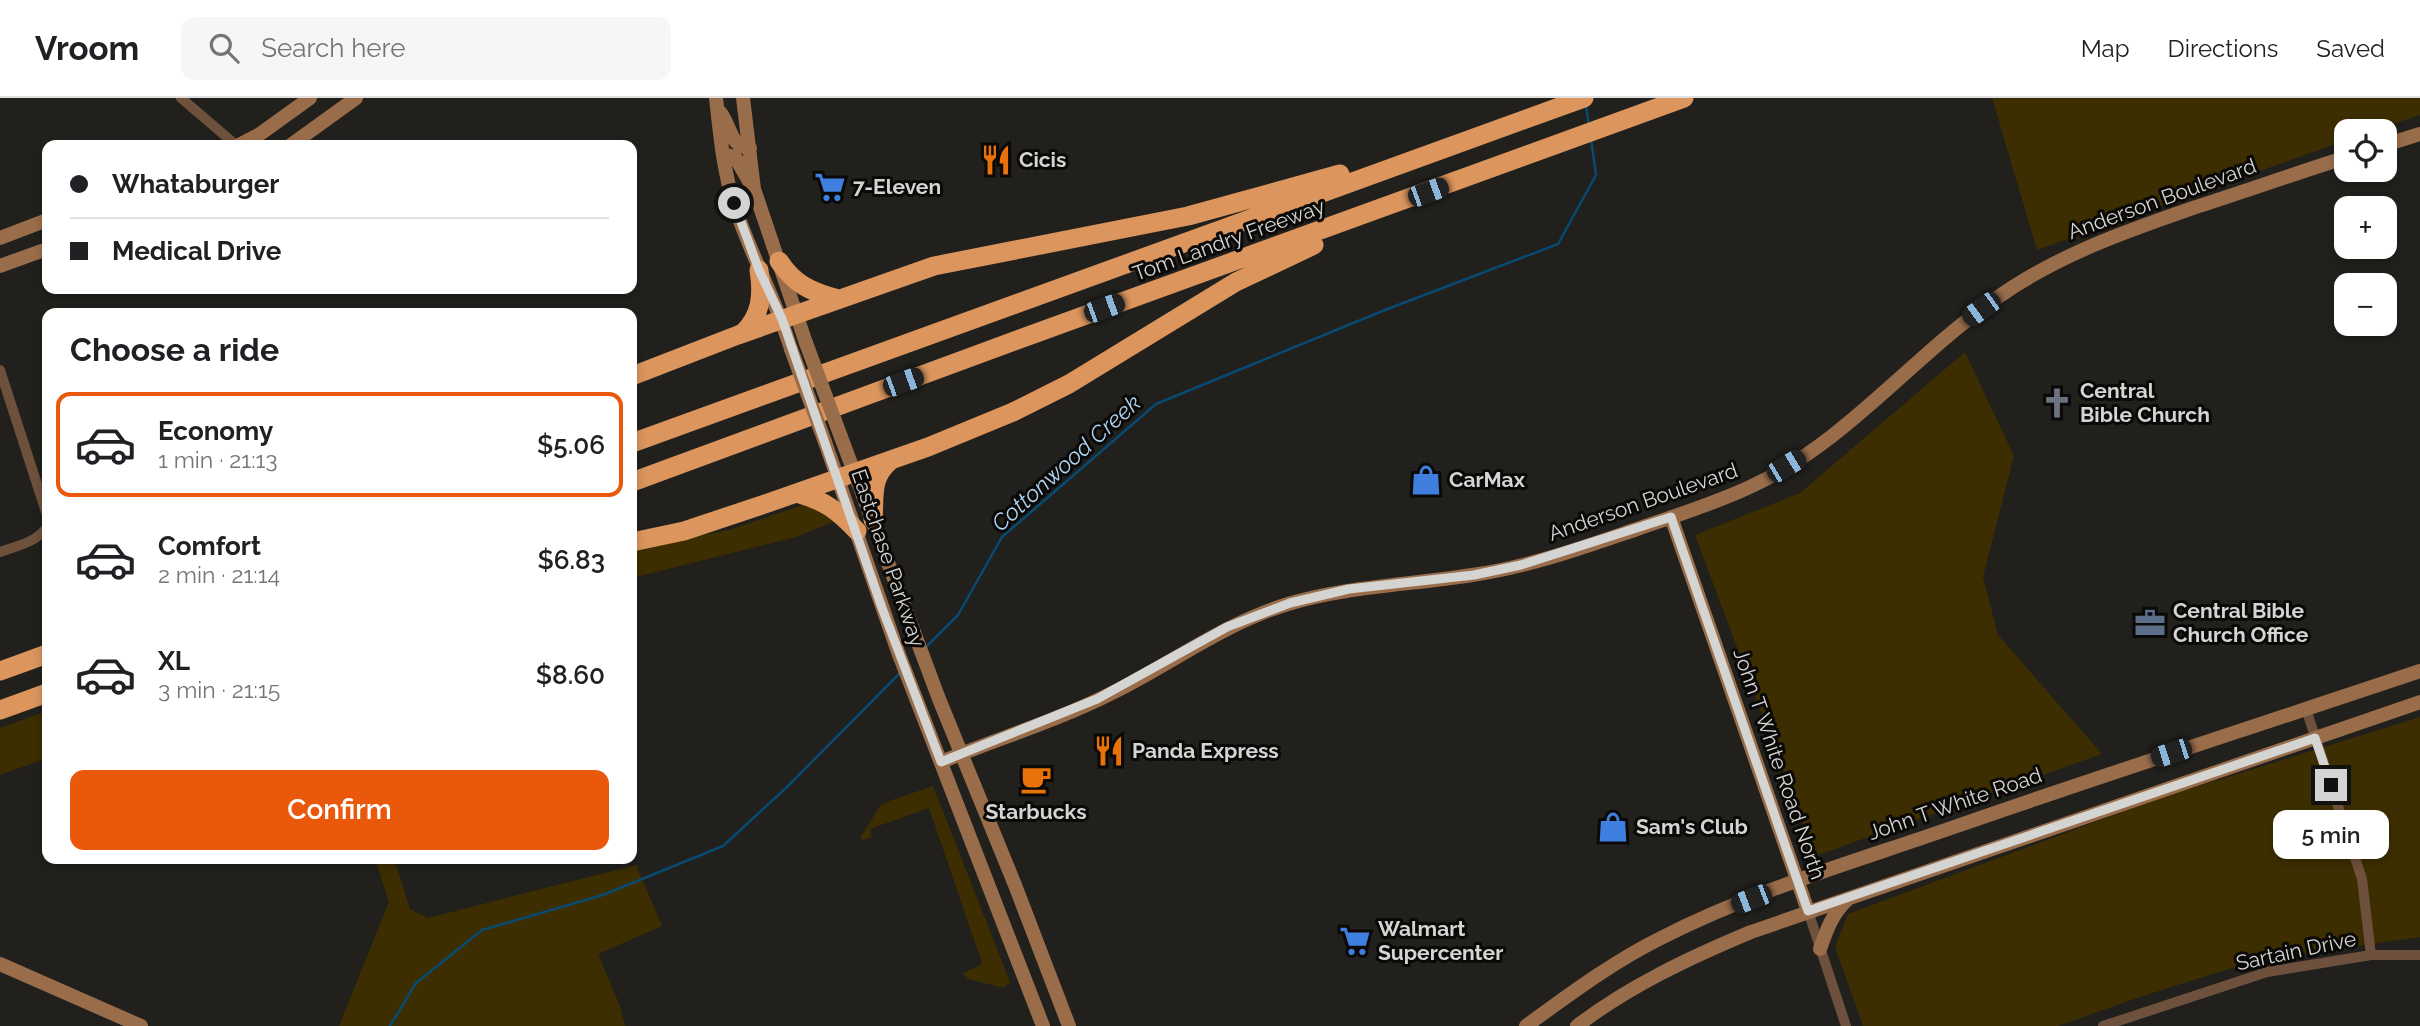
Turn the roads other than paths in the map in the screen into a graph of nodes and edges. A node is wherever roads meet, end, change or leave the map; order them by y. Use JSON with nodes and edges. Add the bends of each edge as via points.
{"nodes":[{"id":1,"x":181,"y":98,"type":"edge"},
{"id":2,"x":310,"y":98,"type":"edge"},
{"id":3,"x":356,"y":98,"type":"edge"},
{"id":4,"x":743,"y":98,"type":"edge"},
{"id":5,"x":1584,"y":98,"type":"edge"},
{"id":6,"x":1684,"y":98,"type":"edge"},
{"id":7,"x":716,"y":103,"type":"edge"},
{"id":8,"x":1535,"y":115,"type":"junction"},
{"id":9,"x":2420,"y":134,"type":"edge"},
{"id":10,"x":232,"y":140,"type":"edge"},
{"id":11,"x":248,"y":140,"type":"edge"},
{"id":12,"x":299,"y":140,"type":"edge"},
{"id":13,"x":2397,"y":141,"type":"edge"},
{"id":14,"x":750,"y":148,"type":"junction"},
{"id":15,"x":723,"y":154,"type":"junction"},
{"id":16,"x":2334,"y":161,"type":"edge"},
{"id":17,"x":754,"y":189,"type":"junction"},
{"id":18,"x":1410,"y":199,"type":"junction"},
{"id":19,"x":42,"y":222,"type":"edge"},
{"id":20,"x":0,"y":238,"type":"edge"},
{"id":21,"x":42,"y":250,"type":"edge"},
{"id":22,"x":779,"y":261,"type":"junction"},
{"id":23,"x":0,"y":266,"type":"edge"},
{"id":24,"x":759,"y":270,"type":"junction"},
{"id":25,"x":838,"y":299,"type":"junction"},
{"id":26,"x":789,"y":316,"type":"junction"},
{"id":27,"x":743,"y":333,"type":"junction"},
{"id":28,"x":0,"y":370,"type":"edge"},
{"id":29,"x":637,"y":374,"type":"edge"},
{"id":30,"x":637,"y":441,"type":"edge"},
{"id":31,"x":890,"y":461,"type":"junction"},
{"id":32,"x":846,"y":476,"type":"junction"},
{"id":33,"x":637,"y":480,"type":"edge"},
{"id":34,"x":797,"y":493,"type":"junction"},
{"id":35,"x":42,"y":500,"type":"edge"},
{"id":36,"x":1671,"y":517,"type":"junction"},
{"id":37,"x":873,"y":520,"type":"junction"},
{"id":38,"x":856,"y":531,"type":"junction"},
{"id":39,"x":42,"y":534,"type":"edge"},
{"id":40,"x":637,"y":540,"type":"edge"},
{"id":41,"x":0,"y":552,"type":"edge"},
{"id":42,"x":42,"y":656,"type":"edge"},
{"id":43,"x":0,"y":671,"type":"edge"},
{"id":44,"x":2420,"y":671,"type":"edge"},
{"id":45,"x":42,"y":695,"type":"edge"},
{"id":46,"x":2420,"y":702,"type":"edge"},
{"id":47,"x":2306,"y":709,"type":"junction"},
{"id":48,"x":0,"y":710,"type":"edge"},
{"id":49,"x":2315,"y":738,"type":"junction"},
{"id":50,"x":960,"y":754,"type":"junction"},
{"id":51,"x":941,"y":762,"type":"junction"},
{"id":52,"x":1798,"y":881,"type":"junction"},
{"id":53,"x":1851,"y":896,"type":"junction"},
{"id":54,"x":1808,"y":911,"type":"junction"},
{"id":55,"x":1820,"y":949,"type":"junction"},
{"id":56,"x":2371,"y":955,"type":"junction"},
{"id":57,"x":2420,"y":955,"type":"edge"},
{"id":58,"x":0,"y":964,"type":"edge"},
{"id":59,"x":1052,"y":981,"type":"junction"},
{"id":60,"x":1029,"y":990,"type":"junction"},
{"id":61,"x":141,"y":1026,"type":"edge"},
{"id":62,"x":1043,"y":1026,"type":"edge"},
{"id":63,"x":1069,"y":1026,"type":"edge"},
{"id":64,"x":1526,"y":1026,"type":"edge"},
{"id":65,"x":1577,"y":1026,"type":"edge"},
{"id":66,"x":1846,"y":1026,"type":"edge"},
{"id":67,"x":2103,"y":1026,"type":"edge"}],
"edges":[{"from":1,"to":10,"type":"street"},
{"from":2,"to":11,"type":"main road"},
{"from":3,"to":12,"type":"main road"},
{"from":4,"to":14,"type":"main road","name":"Eastchase Parkway"},
{"from":5,"to":8,"type":"highway","name":"Tom Landry Freeway"},
{"from":6,"to":18,"type":"highway","name":"Tom Landry Freeway"},
{"from":7,"to":14,"type":"main road","via":[[737,145]]},
{"from":7,"to":15,"type":"main road","name":"Eastchase Parkway"},
{"from":8,"to":25,"type":"highway","via":[[1510,117],[1342,173],[1188,216],[934,266]]},
{"from":8,"to":30,"type":"highway","name":"Tom Landry Freeway"},
{"from":9,"to":13,"type":"main road"},
{"from":14,"to":17,"type":"main road","name":"Eastchase Parkway"},
{"from":15,"to":17,"type":"main road","via":[[735,158]]},
{"from":15,"to":24,"type":"main road","name":"Eastchase Parkway","via":[[734,203]]},
{"from":16,"to":36,"type":"main road","name":"Anderson Boulevard","via":[[2070,254],[1997,297],[1948,333],[1819,447],[1758,484]]},
{"from":17,"to":22,"type":"main road","name":"Eastchase Parkway"},
{"from":18,"to":31,"type":"highway","via":[[1236,282],[1069,384],[1013,412]]},
{"from":18,"to":33,"type":"highway","name":"Tom Landry Freeway"},
{"from":19,"to":20,"type":"main road"},
{"from":21,"to":23,"type":"main road"},
{"from":22,"to":25,"type":"highway","via":[[803,287]]},
{"from":22,"to":26,"type":"main road","name":"Eastchase Parkway"},
{"from":24,"to":26,"type":"main road","name":"Eastchase Parkway"},
{"from":24,"to":27,"type":"highway","via":[[758,312]]},
{"from":25,"to":26,"type":"highway"},
{"from":26,"to":27,"type":"highway"},
{"from":26,"to":32,"type":"main road","name":"Eastchase Parkway","bridge":true,"via":[[806,343],[841,437]]},
{"from":26,"to":32,"type":"main road","name":"Eastchase Parkway","bridge":true,"via":[[791,349],[825,442]]},
{"from":27,"to":29,"type":"highway"},
{"from":28,"to":35,"type":"street"},
{"from":31,"to":32,"type":"highway"},
{"from":31,"to":37,"type":"highway","via":[[879,470]]},
{"from":32,"to":34,"type":"highway"},
{"from":32,"to":37,"type":"main road","name":"Eastchase Parkway"},
{"from":32,"to":38,"type":"main road","name":"Eastchase Parkway"},
{"from":34,"to":38,"type":"highway","via":[[836,509]]},
{"from":34,"to":40,"type":"highway","via":[[684,531]]},
{"from":36,"to":50,"type":"main road","name":"Anderson Boulevard","via":[[1521,565],[1349,589],[1290,603],[1227,627],[1115,691]]},
{"from":36,"to":52,"type":"main road","name":"John T White Road North"},
{"from":37,"to":50,"type":"main road","name":"Eastchase Parkway"},
{"from":38,"to":51,"type":"main road","name":"Eastchase Parkway"},
{"from":39,"to":41,"type":"street"},
{"from":42,"to":43,"type":"highway"},
{"from":44,"to":47,"type":"main road","name":"John T White Road"},
{"from":45,"to":48,"type":"highway"},
{"from":46,"to":49,"type":"main road"},
{"from":47,"to":49,"type":"street"},
{"from":47,"to":52,"type":"main road","name":"John T White Road"},
{"from":49,"to":53,"type":"main road"},
{"from":49,"to":56,"type":"street","via":[[2362,879]]},
{"from":50,"to":51,"type":"main road","name":"Anderson Boulevard"},
{"from":50,"to":59,"type":"main road","name":"Eastchase Parkway"},
{"from":51,"to":60,"type":"main road","name":"Eastchase Parkway"},
{"from":52,"to":54,"type":"main road","name":"John T White Road North"},
{"from":52,"to":64,"type":"main road","name":"John T White Road","via":[[1660,938]]},
{"from":53,"to":54,"type":"main road"},
{"from":53,"to":55,"type":"main road","via":[[1829,922]]},
{"from":54,"to":55,"type":"street","name":"John T White Road North"},
{"from":54,"to":65,"type":"main road","via":[[1690,959]]},
{"from":55,"to":66,"type":"street","name":"John T White Road North"},
{"from":56,"to":57,"type":"street","name":"Sartain Drive"},
{"from":56,"to":67,"type":"street","name":"Sartain Drive","via":[[2267,972]]},
{"from":58,"to":61,"type":"main road"},
{"from":59,"to":60,"type":"main road"},
{"from":59,"to":63,"type":"main road","name":"Eastchase Parkway"},
{"from":60,"to":62,"type":"main road","name":"Eastchase Parkway"}]}
